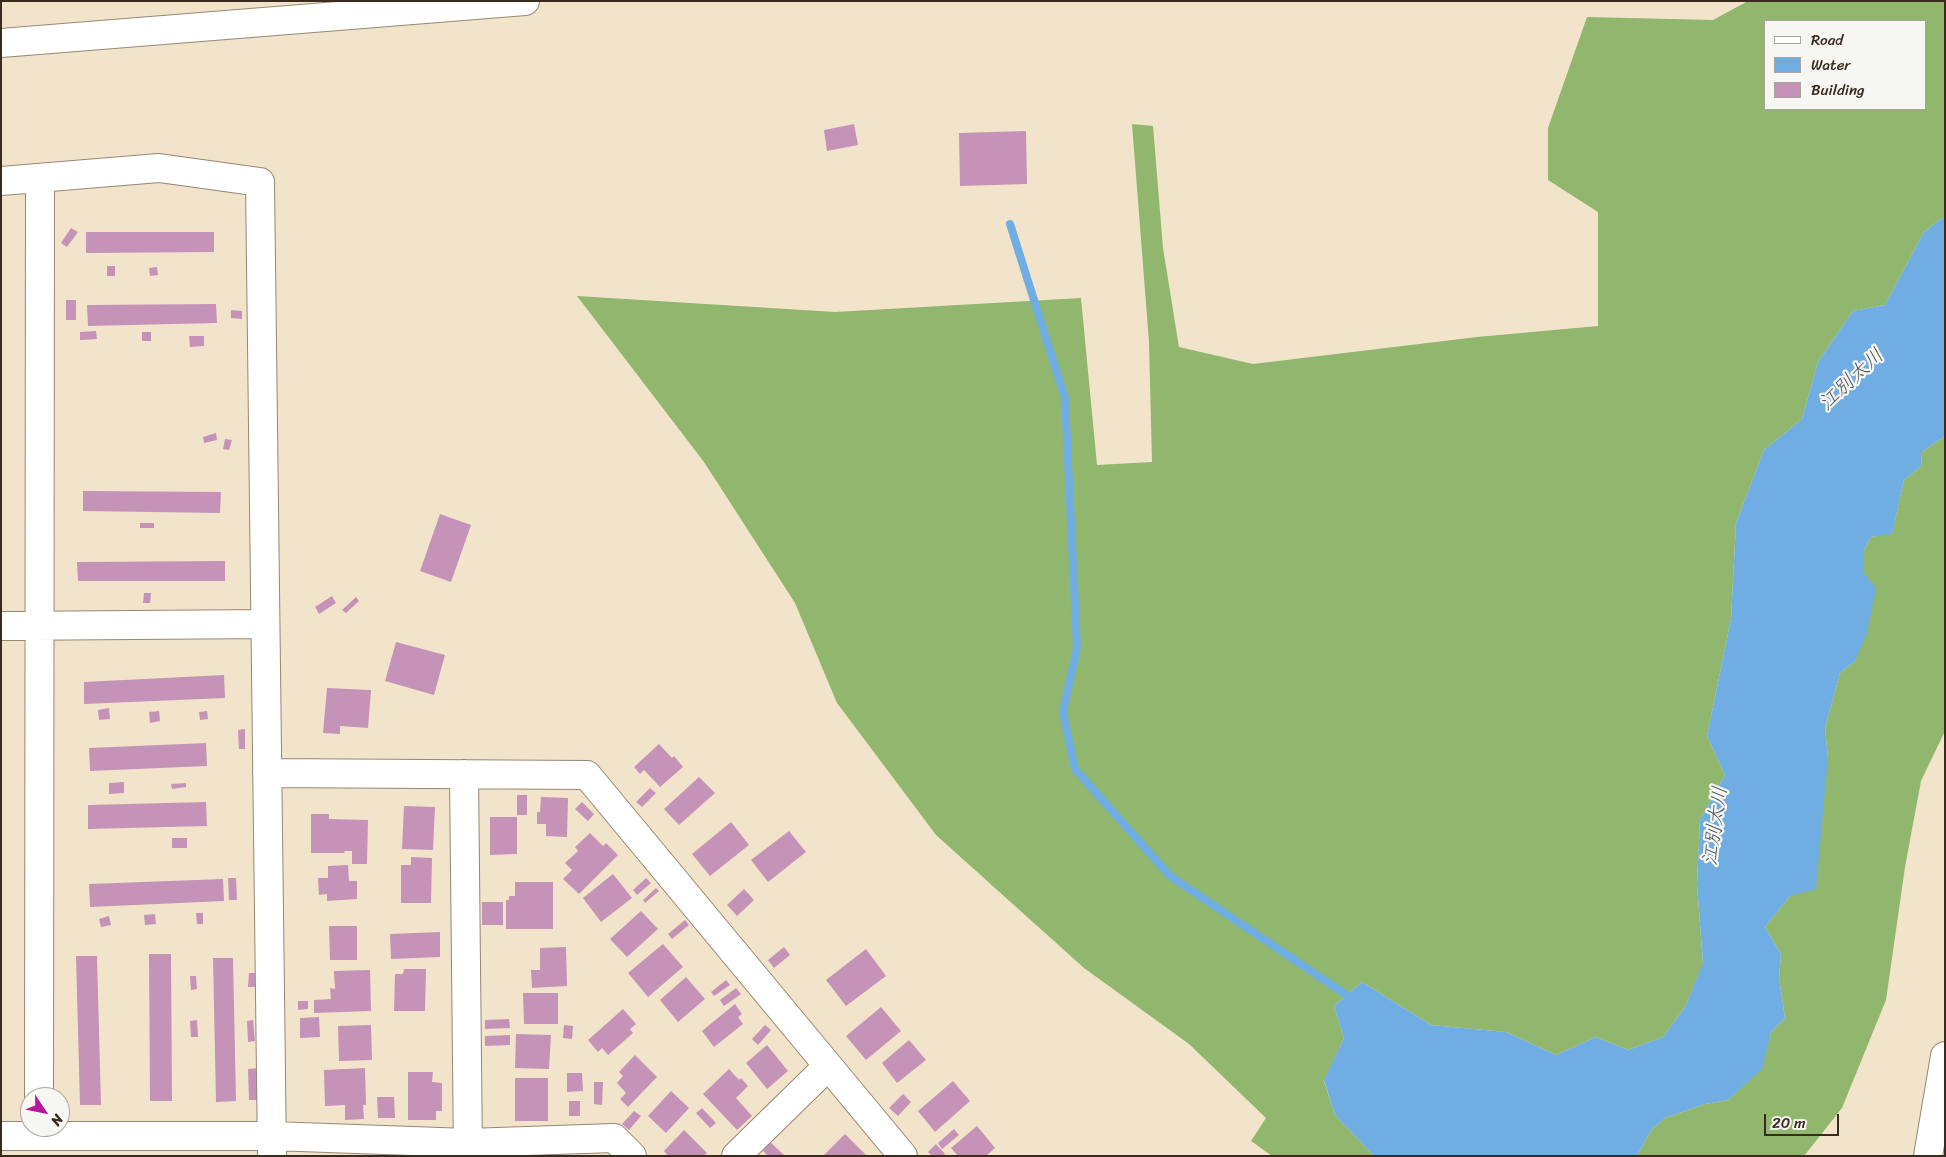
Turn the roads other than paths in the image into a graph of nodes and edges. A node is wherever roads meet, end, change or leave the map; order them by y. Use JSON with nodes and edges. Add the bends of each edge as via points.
{"nodes":[{"id":1,"x":525,"y":1,"type":"edge"},
{"id":2,"x":1,"y":43,"type":"edge"},
{"id":3,"x":40,"y":178,"type":"junction"},
{"id":4,"x":1,"y":181,"type":"edge"},
{"id":5,"x":265,"y":624,"type":"junction"},
{"id":6,"x":39,"y":625,"type":"junction"},
{"id":7,"x":1,"y":626,"type":"edge"},
{"id":8,"x":267,"y":773,"type":"junction"},
{"id":9,"x":464,"y":774,"type":"junction"},
{"id":10,"x":1945,"y":1056,"type":"edge"},
{"id":11,"x":828,"y":1066,"type":"junction"},
{"id":12,"x":39,"y":1087,"type":"edge"},
{"id":13,"x":1,"y":1136,"type":"edge"},
{"id":14,"x":38,"y":1140,"type":"edge"},
{"id":15,"x":272,"y":1146,"type":"edge"},
{"id":16,"x":468,"y":1149,"type":"edge"},
{"id":17,"x":632,"y":1156,"type":"edge"},
{"id":18,"x":736,"y":1156,"type":"edge"},
{"id":19,"x":903,"y":1156,"type":"edge"},
{"id":20,"x":1928,"y":1156,"type":"edge"}],
"edges":[{"from":1,"to":2,"type":"street"},
{"from":3,"to":4,"type":"street"},
{"from":3,"to":5,"type":"street","via":[[159,168],[260,182]]},
{"from":3,"to":6,"type":"street"},
{"from":5,"to":6,"type":"street"},
{"from":5,"to":8,"type":"street"},
{"from":6,"to":7,"type":"street"},
{"from":6,"to":12,"type":"street"},
{"from":8,"to":9,"type":"street"},
{"from":8,"to":15,"type":"street"},
{"from":9,"to":11,"type":"street","via":[[587,775]]},
{"from":9,"to":16,"type":"street"},
{"from":10,"to":20,"type":"street"},
{"from":11,"to":18,"type":"street"},
{"from":11,"to":19,"type":"street"},
{"from":13,"to":14,"type":"street"},
{"from":14,"to":15,"type":"street"},
{"from":15,"to":16,"type":"street"},
{"from":16,"to":17,"type":"street","via":[[614,1138]]}]}
